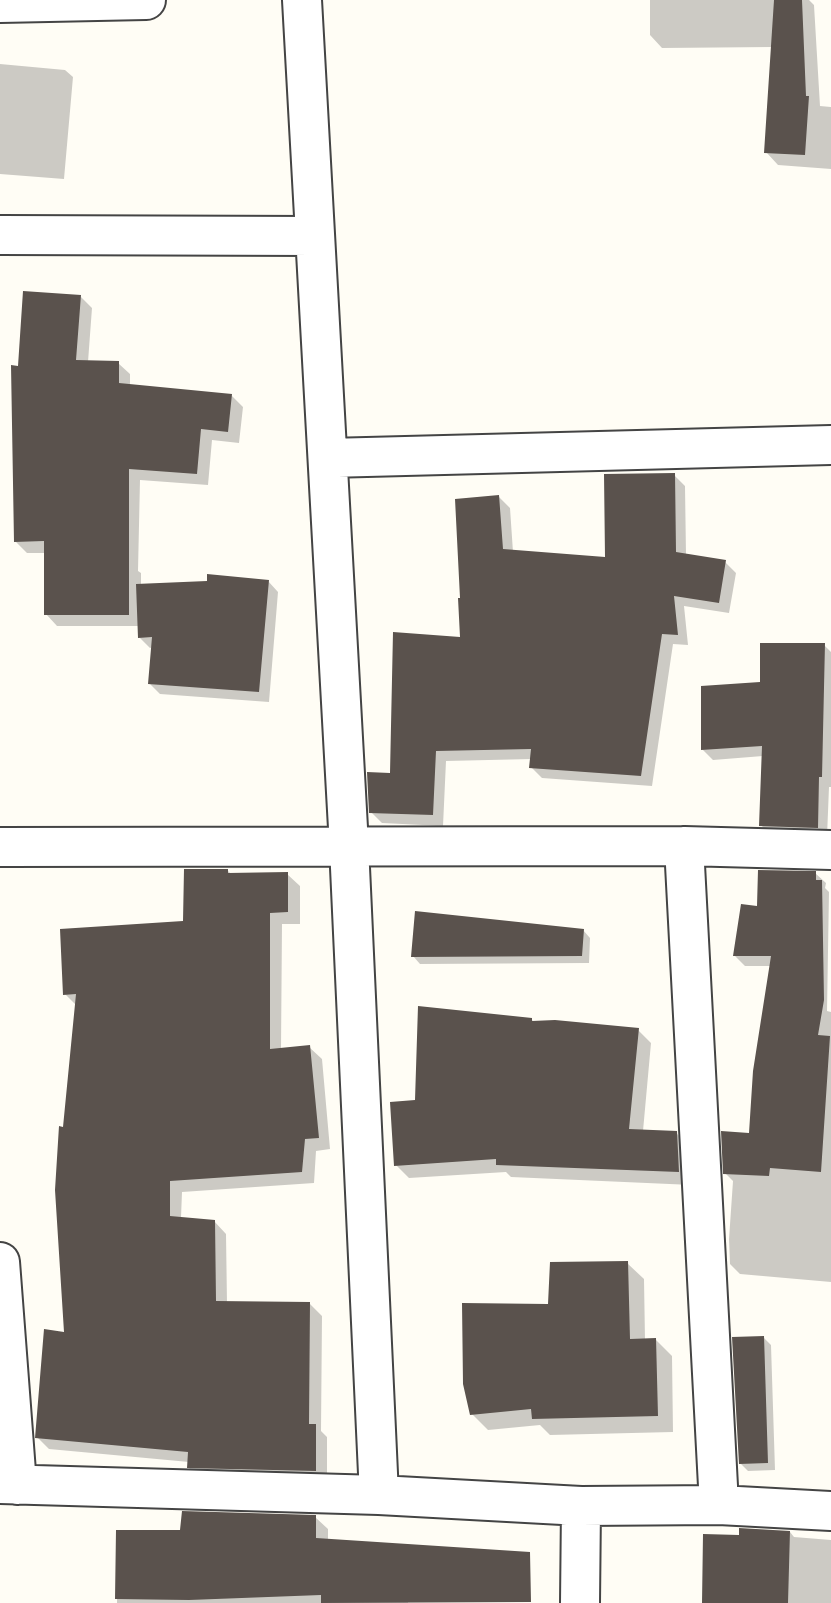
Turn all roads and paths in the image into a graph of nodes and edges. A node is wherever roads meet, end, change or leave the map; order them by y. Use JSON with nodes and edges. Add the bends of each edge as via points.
{"nodes":[{"id":1,"x":146,"y":0,"type":"edge"},
{"id":2,"x":302,"y":0,"type":"edge"},
{"id":3,"x":0,"y":3,"type":"edge"},
{"id":4,"x":0,"y":235,"type":"edge"},
{"id":5,"x":316,"y":236,"type":"junction"},
{"id":6,"x":831,"y":445,"type":"edge"},
{"id":7,"x":328,"y":458,"type":"junction"},
{"id":8,"x":349,"y":846,"type":"junction"},
{"id":9,"x":684,"y":846,"type":"junction"},
{"id":10,"x":0,"y":847,"type":"edge"},
{"id":11,"x":831,"y":850,"type":"edge"},
{"id":12,"x":0,"y":1262,"type":"edge"},
{"id":13,"x":8,"y":1484,"type":"edge"},
{"id":14,"x":379,"y":1495,"type":"junction"},
{"id":15,"x":719,"y":1505,"type":"junction"},
{"id":16,"x":581,"y":1506,"type":"junction"},
{"id":17,"x":831,"y":1511,"type":"edge"},
{"id":18,"x":580,"y":1603,"type":"edge"}],
"edges":[{"from":1,"to":3,"type":"street"},
{"from":2,"to":5,"type":"street"},
{"from":4,"to":5,"type":"street"},
{"from":5,"to":7,"type":"street"},
{"from":6,"to":7,"type":"street"},
{"from":7,"to":8,"type":"street"},
{"from":8,"to":9,"type":"street"},
{"from":8,"to":10,"type":"street"},
{"from":8,"to":14,"type":"street"},
{"from":9,"to":11,"type":"street"},
{"from":9,"to":15,"type":"street"},
{"from":12,"to":13,"type":"street"},
{"from":13,"to":14,"type":"street"},
{"from":14,"to":16,"type":"street"},
{"from":15,"to":16,"type":"street"},
{"from":15,"to":17,"type":"street"},
{"from":16,"to":18,"type":"street"}]}
